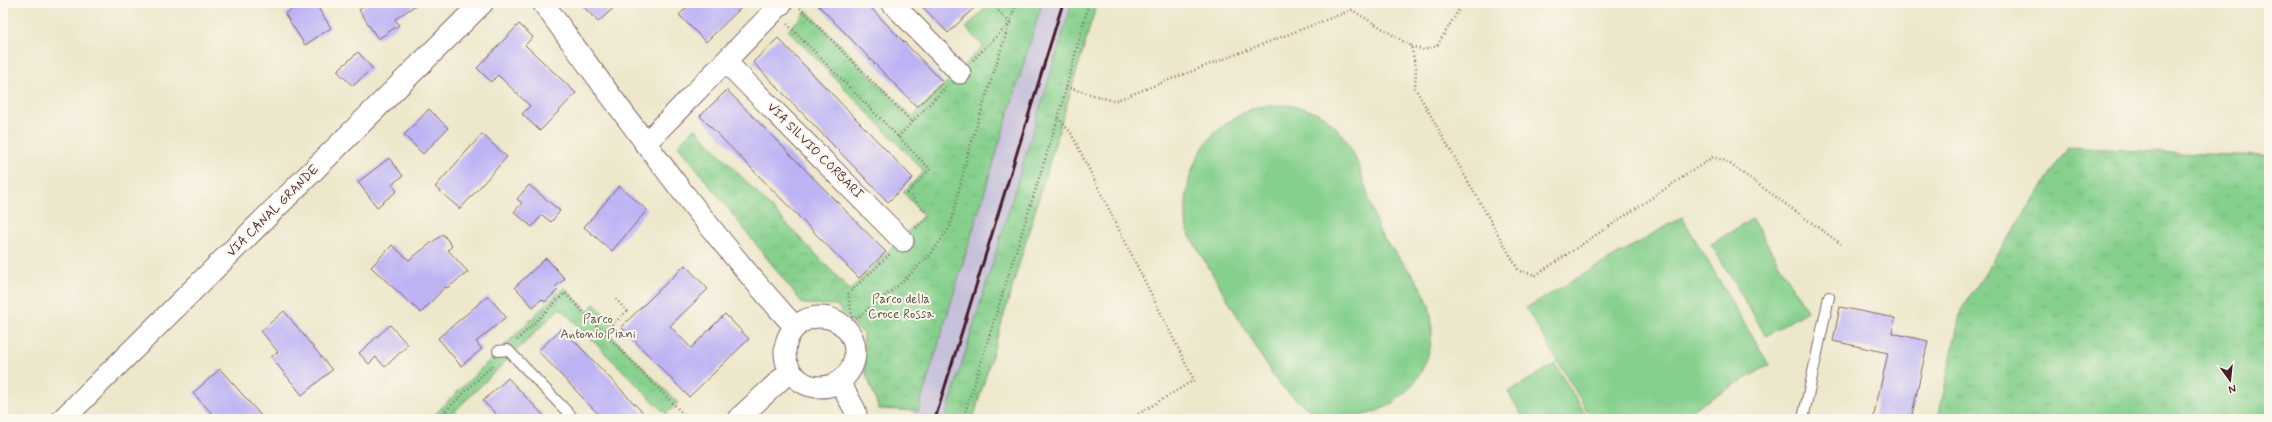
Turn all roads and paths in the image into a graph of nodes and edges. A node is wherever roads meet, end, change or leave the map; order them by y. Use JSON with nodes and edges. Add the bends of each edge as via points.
{"nodes":[{"id":1,"x":482,"y":3,"type":"edge"},
{"id":2,"x":543,"y":3,"type":"edge"},
{"id":3,"x":795,"y":3,"type":"edge"},
{"id":4,"x":892,"y":3,"type":"edge"},
{"id":5,"x":991,"y":3,"type":"edge"},
{"id":6,"x":1016,"y":3,"type":"edge"},
{"id":7,"x":1089,"y":3,"type":"edge"},
{"id":8,"x":1463,"y":3,"type":"edge"},
{"id":9,"x":778,"y":7,"type":"edge"},
{"id":10,"x":1010,"y":23,"type":"junction"},
{"id":11,"x":1411,"y":46,"type":"junction"},
{"id":12,"x":726,"y":62,"type":"junction"},
{"id":13,"x":960,"y":73,"type":"junction"},
{"id":14,"x":1066,"y":88,"type":"junction"},
{"id":15,"x":1058,"y":118,"type":"junction"},
{"id":16,"x":912,"y":122,"type":"junction"},
{"id":17,"x":898,"y":137,"type":"junction"},
{"id":18,"x":645,"y":144,"type":"junction"},
{"id":19,"x":903,"y":241,"type":"junction"},
{"id":20,"x":1841,"y":244,"type":"dead end"},
{"id":21,"x":1829,"y":297,"type":"dead end"},
{"id":22,"x":615,"y":298,"type":"dead end"},
{"id":23,"x":795,"y":327,"type":"junction"},
{"id":24,"x":851,"y":327,"type":"junction"},
{"id":25,"x":603,"y":333,"type":"junction"},
{"id":26,"x":503,"y":351,"type":"junction"},
{"id":27,"x":790,"y":371,"type":"junction"},
{"id":28,"x":839,"y":382,"type":"junction"},
{"id":29,"x":444,"y":412,"type":"junction"},
{"id":30,"x":63,"y":419,"type":"edge"},
{"id":31,"x":437,"y":419,"type":"edge"},
{"id":32,"x":450,"y":419,"type":"edge"},
{"id":33,"x":574,"y":419,"type":"edge"},
{"id":34,"x":688,"y":419,"type":"edge"},
{"id":35,"x":738,"y":419,"type":"edge"},
{"id":36,"x":857,"y":419,"type":"edge"},
{"id":37,"x":963,"y":419,"type":"edge"},
{"id":38,"x":1130,"y":419,"type":"edge"},
{"id":39,"x":1803,"y":419,"type":"edge"}],
"edges":[{"from":1,"to":30,"type":"main road","name":"VIA CANAL GRANDE"},
{"from":2,"to":18,"type":"street"},
{"from":3,"to":16,"type":"path"},
{"from":4,"to":13,"type":"street"},
{"from":5,"to":10,"type":"path"},
{"from":6,"to":10,"type":"path"},
{"from":7,"to":14,"type":"path"},
{"from":8,"to":11,"type":"path","via":[[1437,46],[1424,50]]},
{"from":9,"to":12,"type":"street"},
{"from":9,"to":17,"type":"path"},
{"from":10,"to":13,"type":"path"},
{"from":10,"to":24,"type":"path","via":[[969,149],[950,227],[930,255]]},
{"from":11,"to":14,"type":"path","via":[[1352,10],[1114,101]]},
{"from":11,"to":20,"type":"path","via":[[1416,68],[1415,88],[1518,272],[1536,275],[1713,157],[1726,161]]},
{"from":12,"to":18,"type":"street"},
{"from":12,"to":19,"type":"street","name":"VIA SILVIO CORBARI"},
{"from":13,"to":16,"type":"path"},
{"from":14,"to":15,"type":"path"},
{"from":15,"to":37,"type":"path"},
{"from":15,"to":38,"type":"path","via":[[1071,133],[1194,380]]},
{"from":16,"to":17,"type":"path"},
{"from":17,"to":19,"type":"path","via":[[930,169],[908,193],[929,216]]},
{"from":18,"to":23,"type":"street"},
{"from":19,"to":24,"type":"path","via":[[848,294]]},
{"from":21,"to":39,"type":"lane"},
{"from":22,"to":25,"type":"path","via":[[626,311]]},
{"from":23,"to":24,"type":"street","via":[[804,321],[824,318]]},
{"from":23,"to":27,"type":"street","via":[[786,343],[786,362]]},
{"from":24,"to":28,"type":"street","via":[[854,344],[853,365]]},
{"from":25,"to":26,"type":"path","via":[[565,293]]},
{"from":25,"to":34,"type":"path"},
{"from":26,"to":29,"type":"path"},
{"from":26,"to":33,"type":"lane"},
{"from":27,"to":28,"type":"street","via":[[807,385],[829,386]]},
{"from":27,"to":35,"type":"street"},
{"from":28,"to":36,"type":"street","via":[[855,410]]},
{"from":29,"to":31,"type":"path"},
{"from":29,"to":32,"type":"path"}]}
